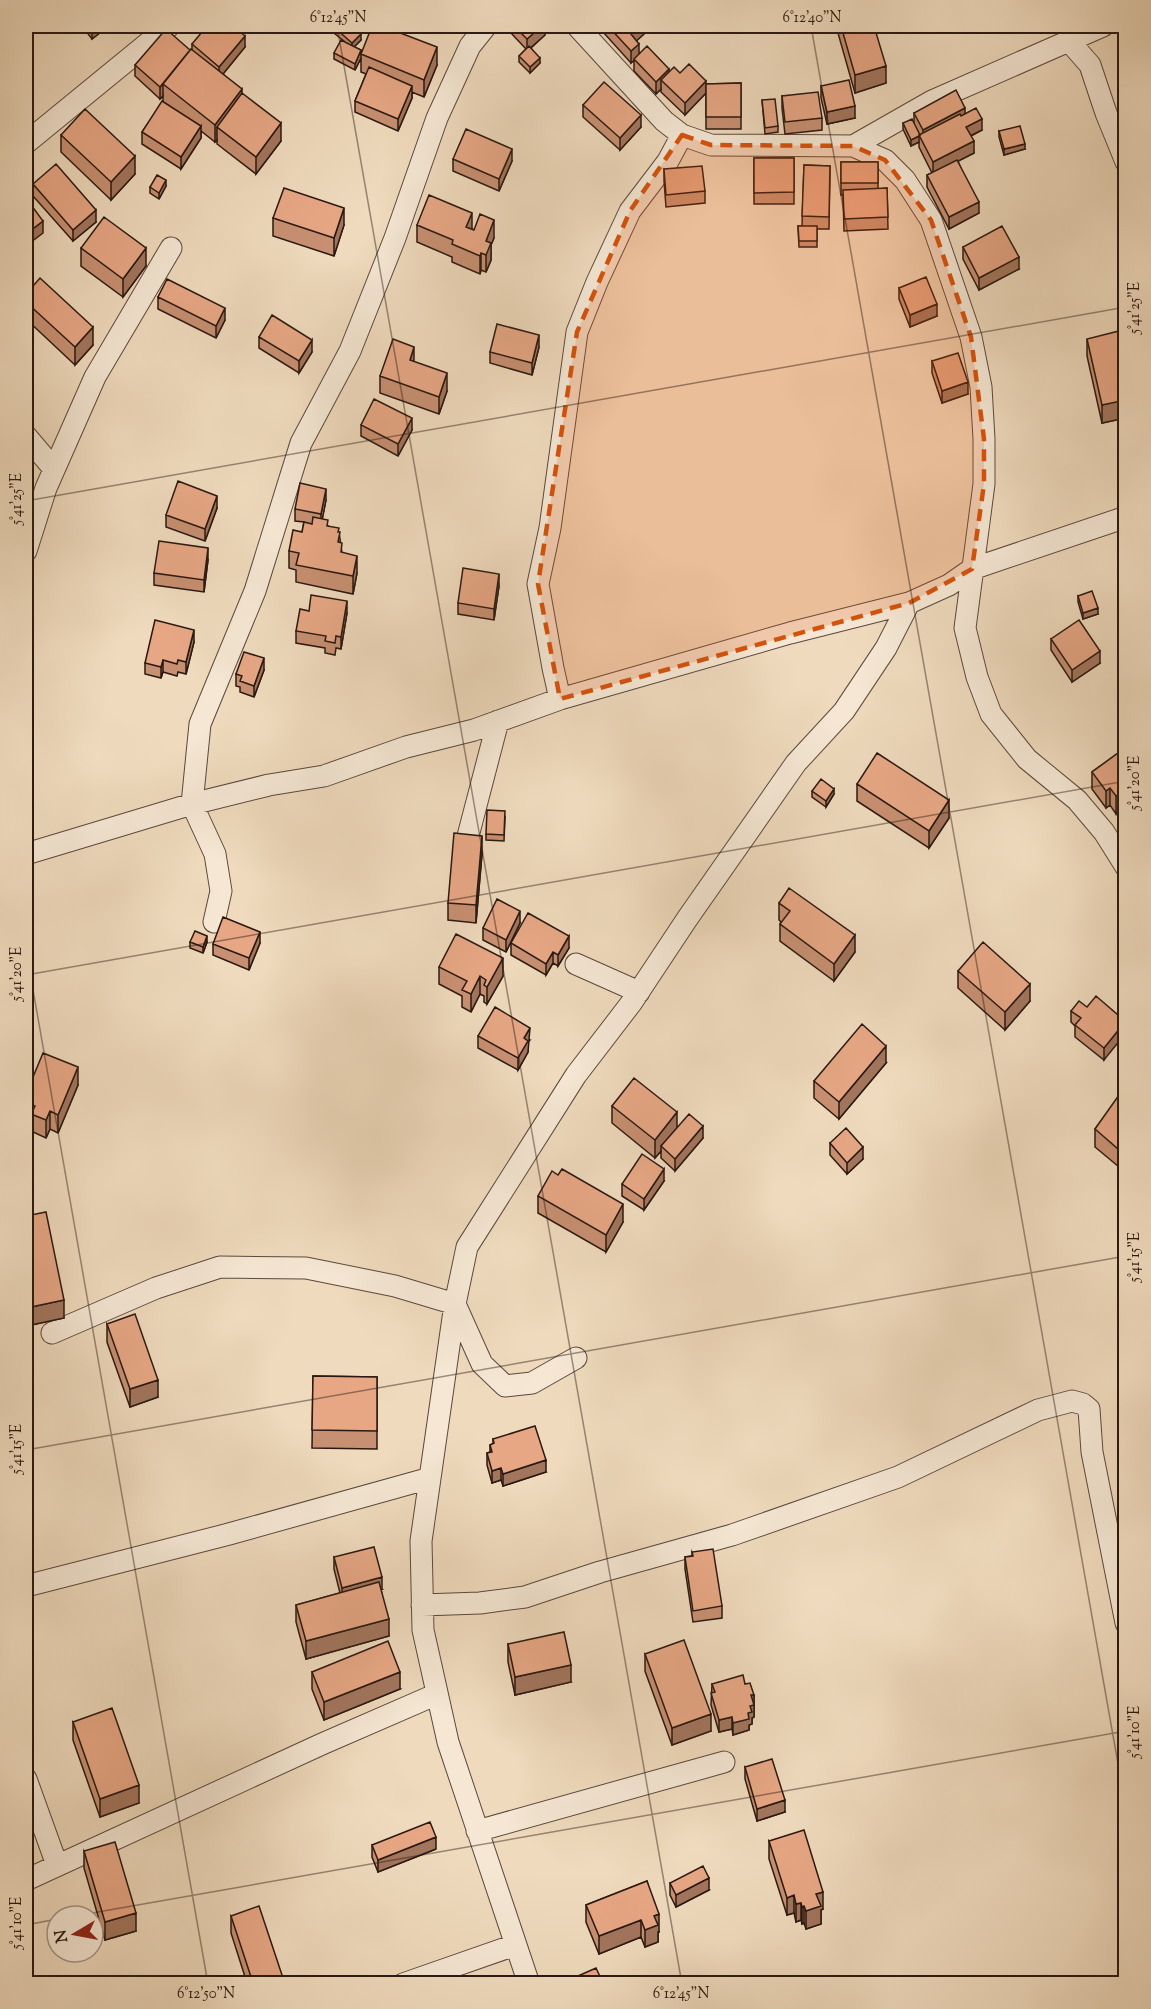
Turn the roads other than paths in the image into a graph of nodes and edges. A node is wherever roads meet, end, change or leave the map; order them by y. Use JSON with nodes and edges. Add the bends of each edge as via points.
{"nodes":[{"id":1,"x":169,"y":26,"type":"edge"},
{"id":2,"x":486,"y":26,"type":"edge"},
{"id":3,"x":577,"y":26,"type":"edge"},
{"id":4,"x":1103,"y":26,"type":"edge"},
{"id":5,"x":1069,"y":41,"type":"junction"},
{"id":6,"x":682,"y":135,"type":"junction"},
{"id":7,"x":26,"y":142,"type":"edge"},
{"id":8,"x":852,"y":146,"type":"junction"},
{"id":9,"x":1125,"y":162,"type":"edge"},
{"id":10,"x":171,"y":248,"type":"dead end"},
{"id":11,"x":26,"y":436,"type":"edge"},
{"id":12,"x":54,"y":469,"type":"junction"},
{"id":13,"x":1125,"y":517,"type":"edge"},
{"id":14,"x":26,"y":551,"type":"edge"},
{"id":15,"x":972,"y":569,"type":"junction"},
{"id":16,"x":909,"y":603,"type":"junction"},
{"id":17,"x":560,"y":699,"type":"junction"},
{"id":18,"x":498,"y":721,"type":"junction"},
{"id":19,"x":192,"y":804,"type":"junction"},
{"id":20,"x":467,"y":840,"type":"edge"},
{"id":21,"x":26,"y":854,"type":"edge"},
{"id":22,"x":1125,"y":867,"type":"edge"},
{"id":23,"x":214,"y":922,"type":"dead end"},
{"id":24,"x":576,"y":964,"type":"dead end"},
{"id":25,"x":639,"y":992,"type":"junction"},
{"id":26,"x":455,"y":1304,"type":"junction"},
{"id":27,"x":52,"y":1333,"type":"dead end"},
{"id":28,"x":576,"y":1358,"type":"dead end"},
{"id":29,"x":430,"y":1478,"type":"junction"},
{"id":30,"x":26,"y":1586,"type":"edge"},
{"id":31,"x":422,"y":1605,"type":"junction"},
{"id":32,"x":1125,"y":1623,"type":"edge"},
{"id":33,"x":437,"y":1694,"type":"junction"},
{"id":34,"x":724,"y":1762,"type":"dead end"},
{"id":35,"x":26,"y":1779,"type":"edge"},
{"id":36,"x":477,"y":1831,"type":"junction"},
{"id":37,"x":57,"y":1865,"type":"junction"},
{"id":38,"x":26,"y":1880,"type":"edge"},
{"id":39,"x":515,"y":1945,"type":"junction"},
{"id":40,"x":404,"y":1983,"type":"edge"},
{"id":41,"x":529,"y":1983,"type":"edge"}],
"edges":[{"from":1,"to":7,"type":"street"},
{"from":2,"to":19,"type":"street","via":[[470,46],[437,118],[350,351],[301,443],[255,591],[200,724]]},
{"from":3,"to":6,"type":"street","via":[[664,121]]},
{"from":4,"to":5,"type":"street"},
{"from":5,"to":8,"type":"street","via":[[932,101]]},
{"from":5,"to":9,"type":"street","via":[[1090,65]]},
{"from":6,"to":8,"type":"street","via":[[711,145]]},
{"from":6,"to":17,"type":"street","via":[[668,161],[630,211],[577,332],[550,528],[538,584]]},
{"from":8,"to":15,"type":"street","via":[[885,160],[905,180],[931,220],[971,337],[981,387],[984,439],[984,484]]},
{"from":10,"to":12,"type":"street","via":[[95,377]]},
{"from":11,"to":12,"type":"street"},
{"from":12,"to":14,"type":"street"},
{"from":13,"to":15,"type":"street"},
{"from":15,"to":16,"type":"street","via":[[949,585]]},
{"from":15,"to":22,"type":"street","via":[[965,628],[977,677],[992,714],[1027,759],[1077,800],[1104,832]]},
{"from":16,"to":17,"type":"street"},
{"from":16,"to":25,"type":"street","via":[[886,648],[844,711],[796,763]]},
{"from":17,"to":18,"type":"street"},
{"from":18,"to":19,"type":"street","via":[[324,776]]},
{"from":18,"to":20,"type":"street"},
{"from":19,"to":21,"type":"street"},
{"from":19,"to":23,"type":"street","via":[[215,854],[221,891]]},
{"from":24,"to":25,"type":"street"},
{"from":25,"to":26,"type":"street","via":[[576,1075],[467,1247]]},
{"from":26,"to":27,"type":"street","via":[[395,1286],[306,1268],[220,1267],[156,1288]]},
{"from":26,"to":28,"type":"street","via":[[482,1364],[505,1386],[532,1383]]},
{"from":26,"to":29,"type":"street"},
{"from":29,"to":30,"type":"street"},
{"from":29,"to":31,"type":"street","via":[[421,1541]]},
{"from":31,"to":32,"type":"street","via":[[525,1597],[732,1535],[898,1477],[1038,1410],[1072,1401],[1089,1409],[1092,1452]]},
{"from":31,"to":33,"type":"street","via":[[423,1630]]},
{"from":33,"to":36,"type":"street"},
{"from":33,"to":37,"type":"street"},
{"from":34,"to":36,"type":"street"},
{"from":35,"to":37,"type":"street"},
{"from":36,"to":39,"type":"street"},
{"from":37,"to":38,"type":"street"},
{"from":39,"to":40,"type":"street"},
{"from":39,"to":41,"type":"street"}]}
